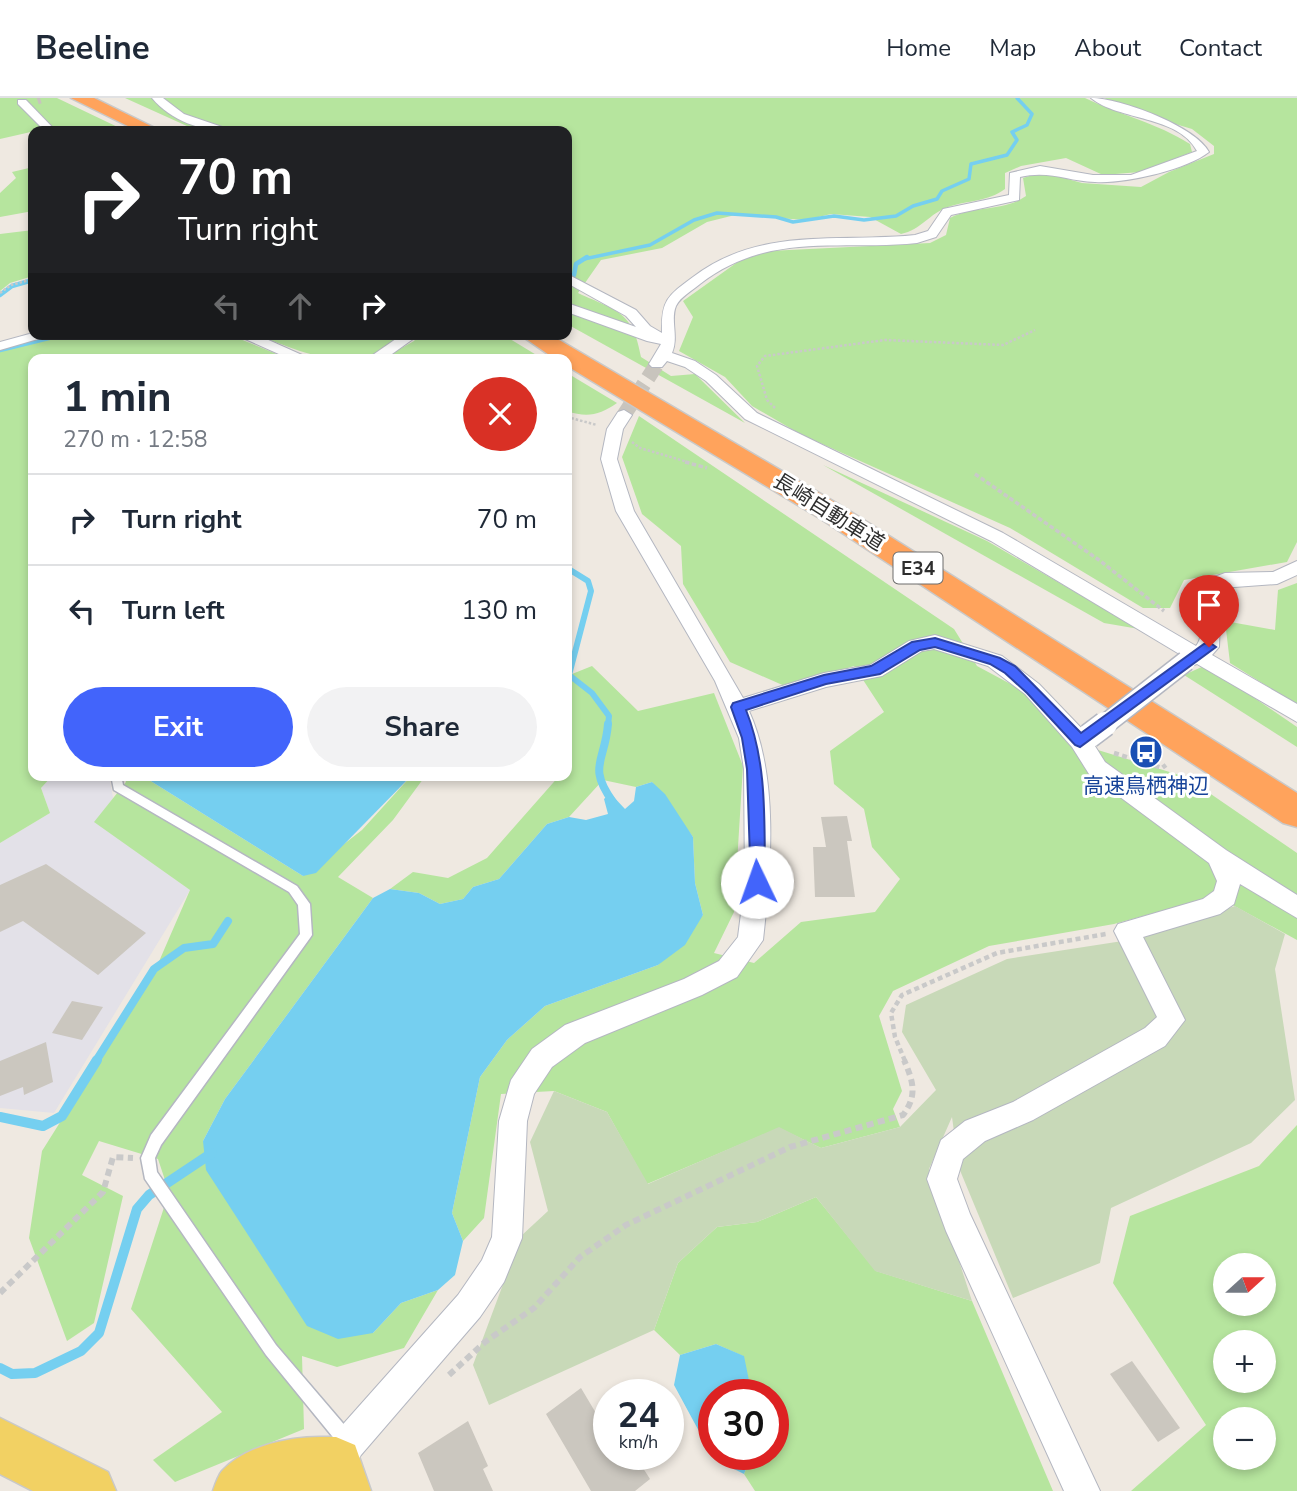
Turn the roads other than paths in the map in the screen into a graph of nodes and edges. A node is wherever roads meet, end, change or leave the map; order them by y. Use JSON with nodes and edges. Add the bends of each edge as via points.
{"nodes":[{"id":1,"x":80,"y":98,"type":"edge"},
{"id":2,"x":107,"y":98,"type":"edge"},
{"id":3,"x":157,"y":98,"type":"edge"},
{"id":4,"x":1096,"y":98,"type":"edge"},
{"id":5,"x":37,"y":99,"type":"edge"},
{"id":6,"x":45,"y":126,"type":"edge"},
{"id":7,"x":141,"y":126,"type":"edge"},
{"id":8,"x":168,"y":126,"type":"edge"},
{"id":9,"x":212,"y":126,"type":"edge"},
{"id":10,"x":572,"y":282,"type":"edge"},
{"id":11,"x":572,"y":309,"type":"edge"},
{"id":12,"x":28,"y":339,"type":"edge"},
{"id":13,"x":256,"y":340,"type":"edge"},
{"id":14,"x":404,"y":340,"type":"edge"},
{"id":15,"x":541,"y":340,"type":"edge"},
{"id":16,"x":572,"y":340,"type":"edge"},
{"id":17,"x":0,"y":346,"type":"edge"},
{"id":18,"x":291,"y":354,"type":"edge"},
{"id":19,"x":382,"y":354,"type":"edge"},
{"id":20,"x":565,"y":354,"type":"edge"},
{"id":21,"x":663,"y":354,"type":"junction"},
{"id":22,"x":572,"y":358,"type":"edge"},
{"id":23,"x":620,"y":422,"type":"tunnel mouth"},
{"id":24,"x":1297,"y":566,"type":"edge"},
{"id":25,"x":1198,"y":654,"type":"junction"},
{"id":26,"x":738,"y":707,"type":"junction"},
{"id":27,"x":1297,"y":714,"type":"edge"},
{"id":28,"x":1084,"y":739,"type":"junction"},
{"id":29,"x":117,"y":781,"type":"edge"},
{"id":30,"x":1297,"y":782,"type":"edge"},
{"id":31,"x":1297,"y":812,"type":"edge"},
{"id":32,"x":1218,"y":857,"type":"junction"},
{"id":33,"x":1297,"y":908,"type":"edge"},
{"id":34,"x":0,"y":1445,"type":"edge"},
{"id":35,"x":343,"y":1466,"type":"edge"},
{"id":36,"x":89,"y":1491,"type":"edge"},
{"id":37,"x":240,"y":1491,"type":"edge"},
{"id":38,"x":1082,"y":1491,"type":"edge"}],
"edges":[{"from":1,"to":7,"type":"highway"},
{"from":2,"to":8,"type":"highway"},
{"from":3,"to":9,"type":"street","via":[[180,117]]},
{"from":4,"to":21,"type":"street","via":[[1175,127],[1200,144],[1203,152],[1132,178],[1093,179],[1040,169],[1020,172],[1014,175],[1015,197],[947,212],[936,230],[917,239],[779,245],[748,251],[726,261],[674,299],[668,308],[672,329]]},
{"from":5,"to":6,"type":"street","via":[[16,102]]},
{"from":10,"to":21,"type":"street","via":[[631,313]]},
{"from":11,"to":21,"type":"street"},
{"from":12,"to":17,"type":"street"},
{"from":13,"to":18,"type":"street"},
{"from":14,"to":19,"type":"street"},
{"from":15,"to":20,"type":"highway","name":"長崎自動車道","number":"E34"},
{"from":16,"to":30,"type":"highway","name":"長崎自動車道","number":"E34","via":[[849,503]]},
{"from":21,"to":25,"type":"street","via":[[711,378],[751,416],[997,537]]},
{"from":22,"to":31,"type":"highway","name":"長崎自動車道","number":"E34","via":[[832,513]]},
{"from":23,"to":26,"type":"street","via":[[609,459],[625,511]]},
{"from":24,"to":25,"type":"street","via":[[1277,578],[1225,579],[1213,584],[1212,629]]},
{"from":25,"to":27,"type":"street"},
{"from":25,"to":28,"type":"street","bridge":true},
{"from":26,"to":28,"type":"street","via":[[824,680],[875,671],[916,646],[935,642],[1010,669]]},
{"from":26,"to":35,"type":"street","via":[[755,769],[757,882],[750,940],[729,969],[693,988],[575,1034],[542,1058],[521,1089],[513,1121],[507,1238],[493,1271]]},
{"from":28,"to":32,"type":"street","via":[[1097,768]]},
{"from":29,"to":35,"type":"lane","via":[[118,788],[293,889],[304,904],[306,935],[156,1140],[148,1158],[150,1174],[271,1350]]},
{"from":32,"to":33,"type":"street"},
{"from":32,"to":38,"type":"street","via":[[1229,881],[1225,897],[1211,907],[1128,931],[1172,1020],[1143,1044],[1023,1111],[975,1131],[951,1150],[942,1179]]},
{"from":34,"to":36,"type":"main road"},
{"from":35,"to":37,"type":"main road","via":[[294,1462]]}]}
